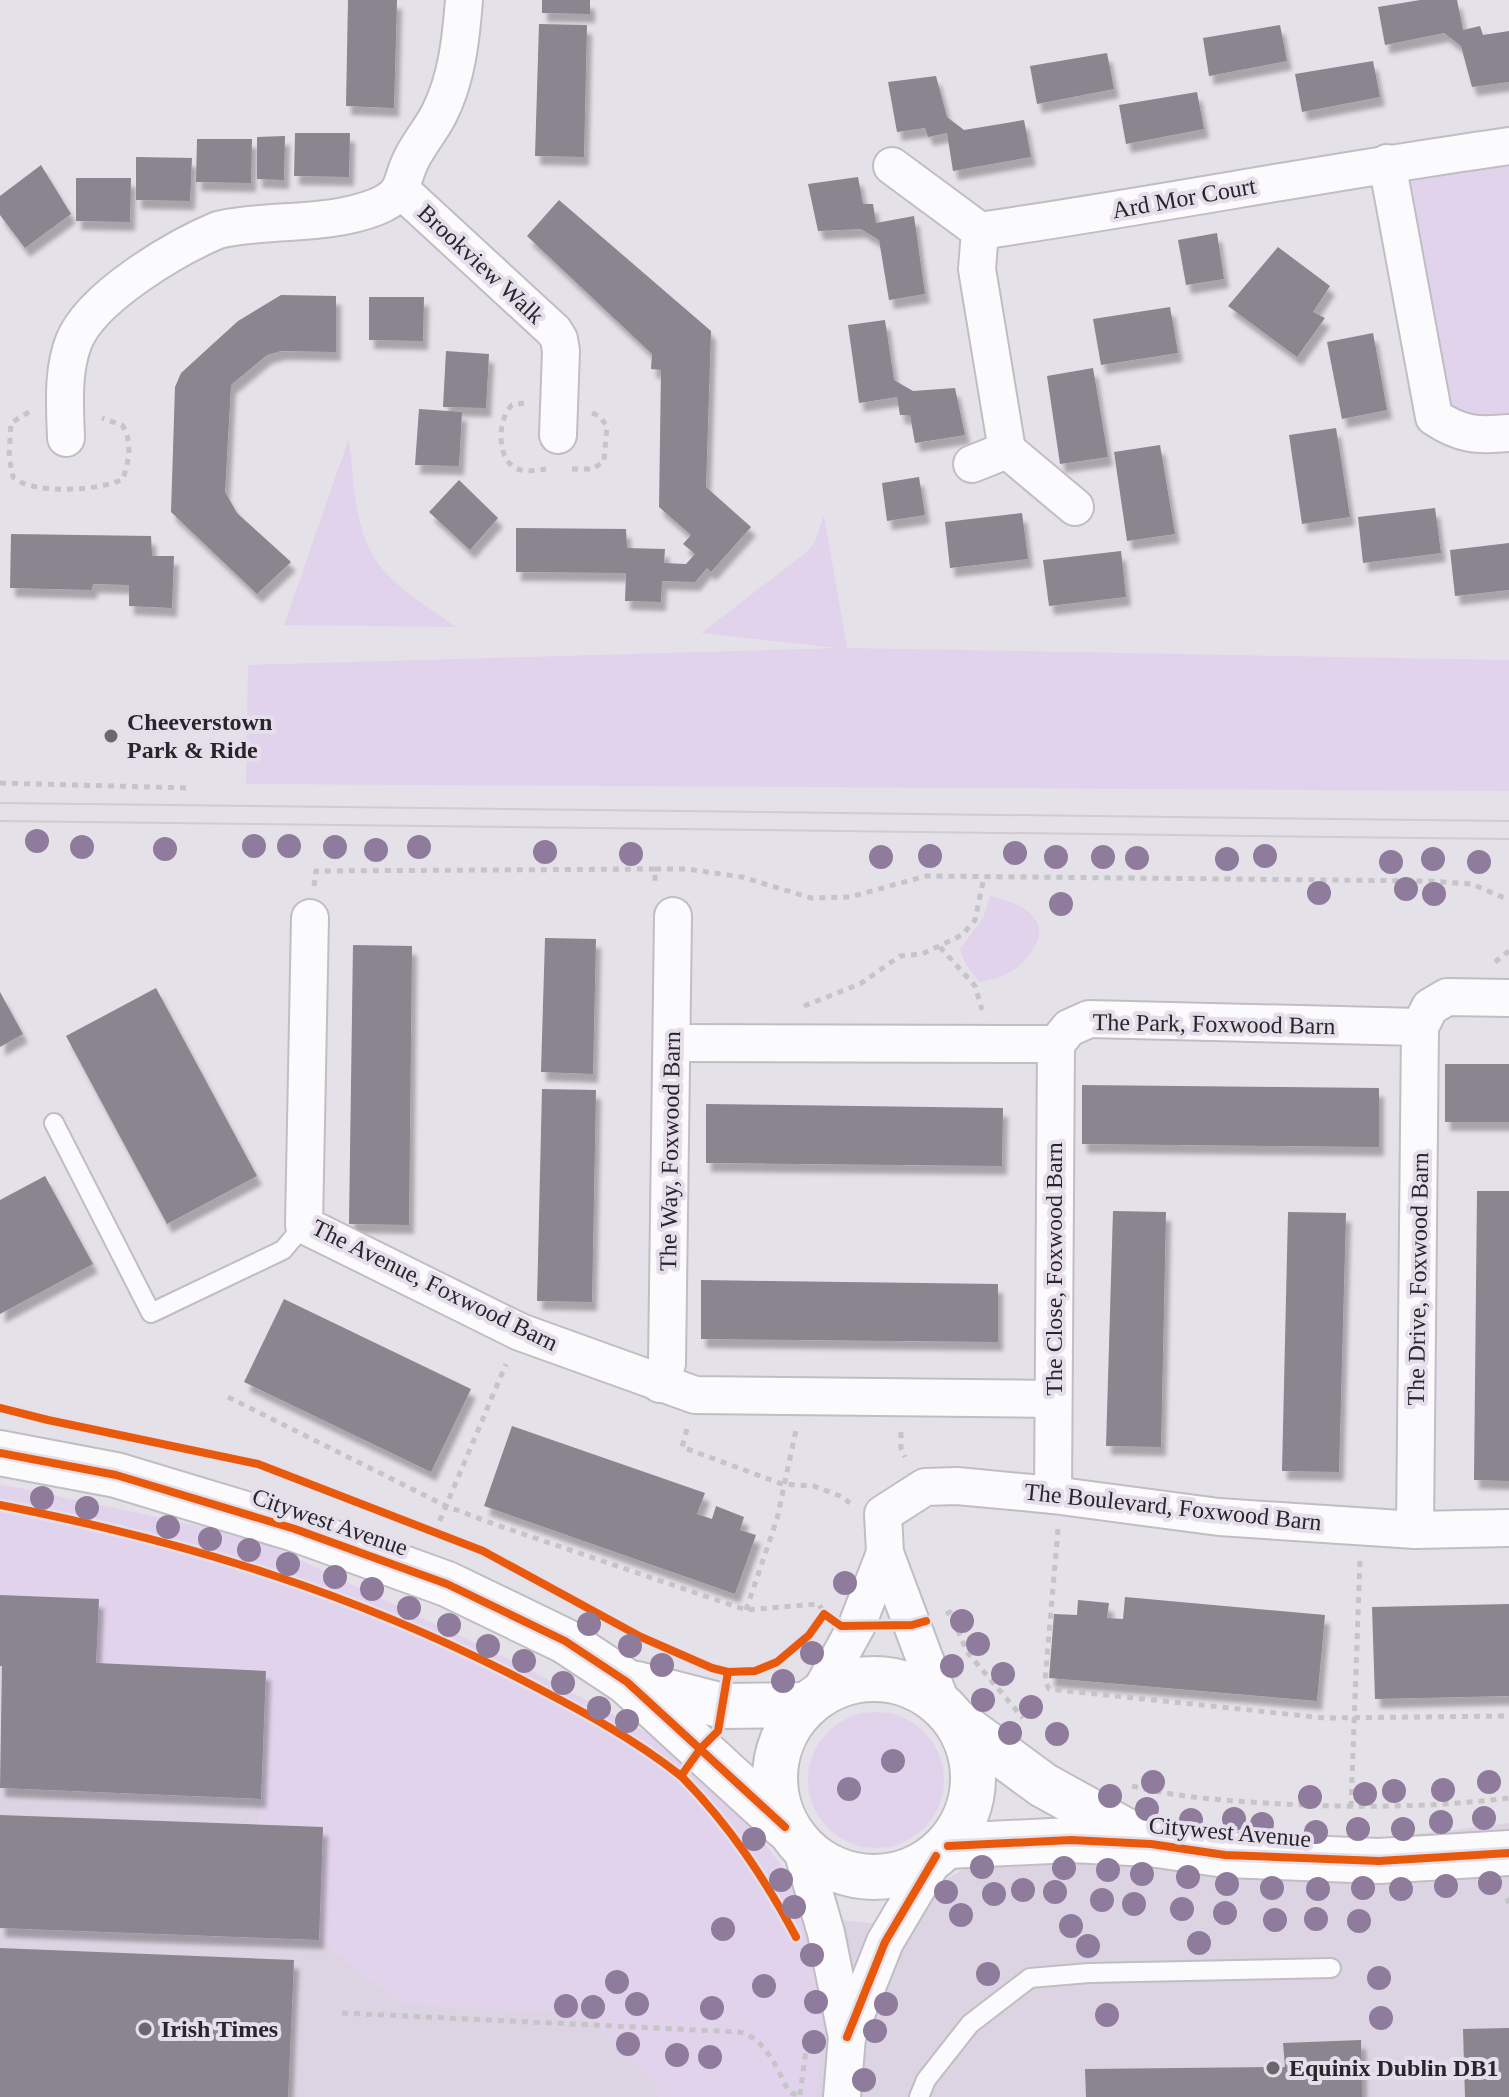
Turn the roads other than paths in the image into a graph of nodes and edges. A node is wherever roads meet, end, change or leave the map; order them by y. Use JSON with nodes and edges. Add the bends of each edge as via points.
{"nodes":[{"id":1,"x":464,"y":0,"type":"edge"},
{"id":2,"x":1509,"y":146,"type":"edge"},
{"id":3,"x":1387,"y":163,"type":"junction"},
{"id":4,"x":892,"y":166,"type":"dead end"},
{"id":5,"x":401,"y":190,"type":"junction"},
{"id":6,"x":980,"y":231,"type":"junction"},
{"id":7,"x":1509,"y":433,"type":"edge"},
{"id":8,"x":66,"y":438,"type":"dead end"},
{"id":9,"x":1007,"y":450,"type":"junction"},
{"id":10,"x":559,"y":458,"type":"road end"},
{"id":11,"x":972,"y":464,"type":"dead end"},
{"id":12,"x":1075,"y":507,"type":"dead end"},
{"id":13,"x":673,"y":916,"type":"road end"},
{"id":14,"x":310,"y":918,"type":"road end"},
{"id":15,"x":1509,"y":998,"type":"edge"},
{"id":16,"x":1420,"y":1027,"type":"junction"},
{"id":17,"x":672,"y":1043,"type":"junction"},
{"id":18,"x":1056,"y":1044,"type":"junction"},
{"id":19,"x":54,"y":1123,"type":"dead end"},
{"id":20,"x":304,"y":1225,"type":"junction"},
{"id":21,"x":660,"y":1384,"type":"junction"},
{"id":22,"x":1053,"y":1399,"type":"junction"},
{"id":23,"x":0,"y":1453,"type":"edge"},
{"id":24,"x":1057,"y":1495,"type":"junction"},
{"id":25,"x":1509,"y":1528,"type":"edge"},
{"id":26,"x":1415,"y":1530,"type":"junction"},
{"id":27,"x":885,"y":1553,"type":"junction"},
{"id":28,"x":627,"y":1682,"type":"junction"},
{"id":29,"x":813,"y":1700,"type":"junction"},
{"id":30,"x":948,"y":1712,"type":"junction"},
{"id":31,"x":793,"y":1837,"type":"junction"},
{"id":32,"x":1151,"y":1844,"type":"junction"},
{"id":33,"x":942,"y":1851,"type":"junction"},
{"id":34,"x":1509,"y":1853,"type":"edge"},
{"id":35,"x":1331,"y":1968,"type":"dead end"},
{"id":36,"x":847,"y":2037,"type":"junction"},
{"id":37,"x":842,"y":2097,"type":"edge"},
{"id":38,"x":919,"y":2097,"type":"edge"}],
"edges":[{"from":1,"to":5,"type":"street","via":[[448,92],[405,171]]},
{"from":2,"to":3,"type":"street","name":"Ard Mor Court"},
{"from":3,"to":6,"type":"street","name":"Ard Mor Court"},
{"from":3,"to":7,"type":"street","via":[[1434,417],[1454,430],[1482,436]]},
{"from":4,"to":6,"type":"street"},
{"from":5,"to":8,"type":"street","via":[[389,201],[354,214],[218,230],[122,286],[100,304],[73,342],[65,390]]},
{"from":5,"to":10,"type":"street","name":"Brookview Walk","via":[[559,339]]},
{"from":6,"to":9,"type":"street","via":[[977,269]]},
{"from":9,"to":11,"type":"street"},
{"from":9,"to":12,"type":"street"},
{"from":13,"to":17,"type":"street","name":"The Way, Foxwood Barn"},
{"from":14,"to":20,"type":"street","name":"The Avenue, Foxwood Barn"},
{"from":15,"to":16,"type":"street","via":[[1447,997],[1430,1007]]},
{"from":16,"to":18,"type":"street","name":"The Park, Foxwood Barn","via":[[1089,1019],[1069,1028]]},
{"from":16,"to":26,"type":"street","name":"The Drive, Foxwood Barn"},
{"from":17,"to":18,"type":"street"},
{"from":17,"to":21,"type":"street","name":"The Way, Foxwood Barn","via":[[667,1364]]},
{"from":18,"to":22,"type":"street","name":"The Close, Foxwood Barn"},
{"from":19,"to":20,"type":"lane","via":[[151,1313],[283,1250]]},
{"from":20,"to":21,"type":"street","name":"The Avenue, Foxwood Barn","via":[[520,1332]]},
{"from":21,"to":22,"type":"street","name":"The Avenue, Foxwood Barn","via":[[695,1395]]},
{"from":22,"to":24,"type":"street","name":"The Close, Foxwood Barn"},
{"from":23,"to":28,"type":"main road","name":"Citywest Avenue","via":[[116,1475],[447,1584],[565,1641]]},
{"from":24,"to":26,"type":"street","name":"The Boulevard, Foxwood Barn","via":[[1219,1517]]},
{"from":24,"to":27,"type":"street","name":"The Boulevard, Foxwood Barn","via":[[925,1487],[883,1514]]},
{"from":25,"to":26,"type":"street","name":"The Boulevard, Foxwood Barn"},
{"from":27,"to":29,"type":"street","via":[[857,1625]]},
{"from":27,"to":30,"type":"street"},
{"from":28,"to":29,"type":"main road","name":"Citywest Avenue","via":[[723,1706]]},
{"from":28,"to":31,"type":"main road","name":"Citywest Avenue"},
{"from":29,"to":30,"type":"main road","via":[[853,1681],[886,1679],[916,1687]]},
{"from":29,"to":31,"type":"main road","via":[[793,1719],[778,1749],[775,1786]]},
{"from":30,"to":32,"type":"main road","name":"Citywest Avenue","via":[[1043,1785]]},
{"from":30,"to":33,"type":"main road","via":[[973,1759],[974,1790],[965,1821]]},
{"from":31,"to":33,"type":"main road","via":[[829,1868],[862,1878],[894,1877],[923,1866]]},
{"from":31,"to":36,"type":"street","via":[[826,1933]]},
{"from":32,"to":33,"type":"main road","name":"Citywest Avenue","via":[[1071,1840]]},
{"from":32,"to":34,"type":"main road","name":"Citywest Avenue","via":[[1300,1860]]},
{"from":33,"to":36,"type":"street","via":[[885,1942]]},
{"from":35,"to":38,"type":"lane","via":[[1030,1978],[970,2024]]},
{"from":36,"to":37,"type":"street"}]}
